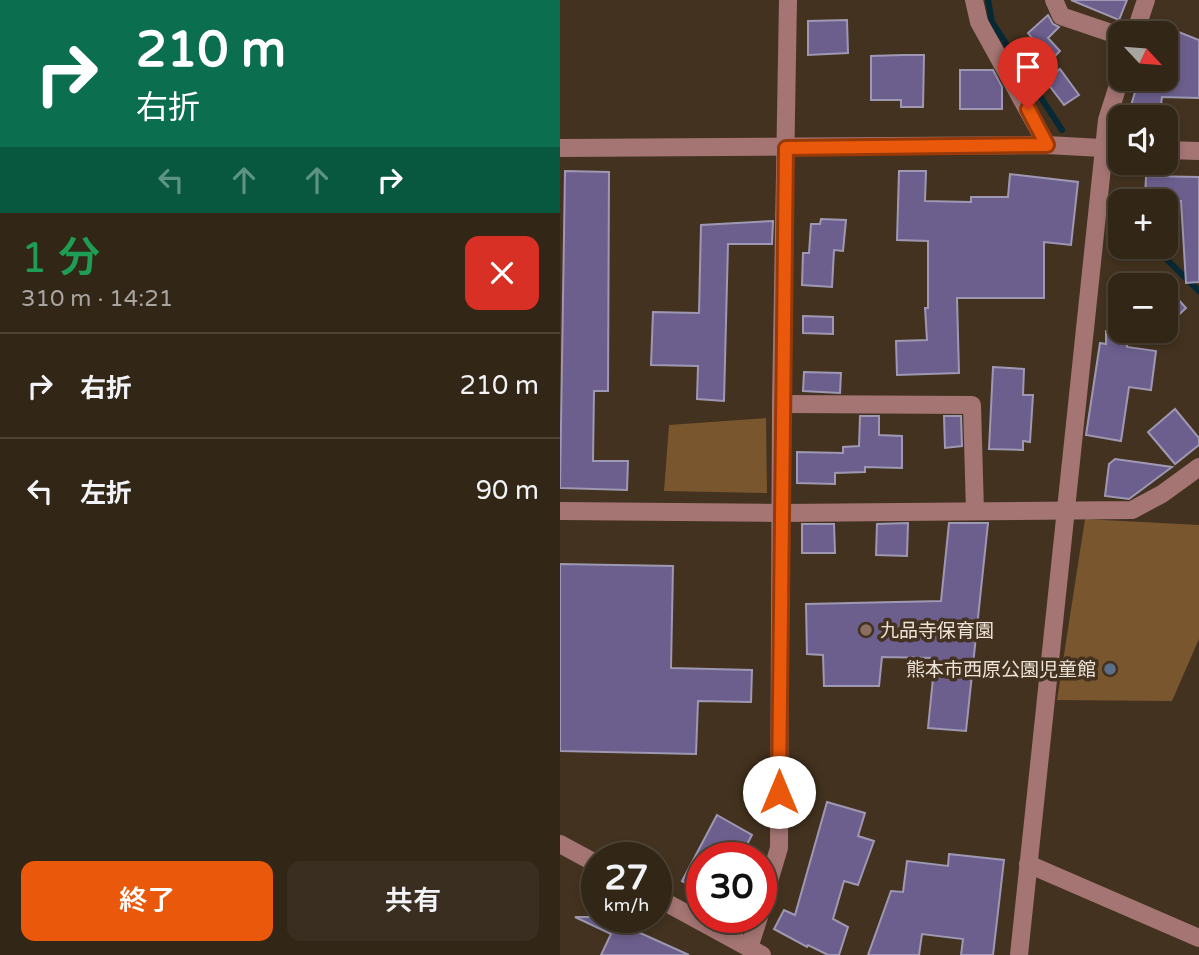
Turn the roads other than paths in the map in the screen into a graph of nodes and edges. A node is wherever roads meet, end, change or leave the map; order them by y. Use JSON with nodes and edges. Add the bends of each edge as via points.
{"nodes":[{"id":1,"x":788,"y":0,"type":"edge"},
{"id":2,"x":974,"y":0,"type":"edge"},
{"id":3,"x":1055,"y":0,"type":"edge"},
{"id":4,"x":1146,"y":0,"type":"edge"},
{"id":5,"x":1139,"y":21,"type":"edge"},
{"id":6,"x":1108,"y":32,"type":"edge"},
{"id":7,"x":1047,"y":145,"type":"junction"},
{"id":8,"x":560,"y":148,"type":"edge"},
{"id":9,"x":786,"y":148,"type":"junction"},
{"id":10,"x":1108,"y":149,"type":"edge"},
{"id":11,"x":1178,"y":150,"type":"edge"},
{"id":12,"x":1199,"y":150,"type":"edge"},
{"id":13,"x":1109,"y":175,"type":"edge"},
{"id":14,"x":781,"y":404,"type":"junction"},
{"id":15,"x":1199,"y":467,"type":"edge"},
{"id":16,"x":1067,"y":509,"type":"junction"},
{"id":17,"x":560,"y":511,"type":"edge"},
{"id":18,"x":975,"y":511,"type":"junction"},
{"id":19,"x":781,"y":513,"type":"junction"},
{"id":20,"x":560,"y":844,"type":"edge"},
{"id":21,"x":581,"y":855,"type":"edge"},
{"id":22,"x":777,"y":855,"type":"edge"},
{"id":23,"x":1028,"y":864,"type":"junction"},
{"id":24,"x":672,"y":906,"type":"edge"},
{"id":25,"x":757,"y":933,"type":"edge"},
{"id":26,"x":1199,"y":938,"type":"edge"},
{"id":27,"x":756,"y":951,"type":"edge"},
{"id":28,"x":1019,"y":955,"type":"edge"}],
"edges":[{"from":1,"to":9,"type":"street"},
{"from":2,"to":7,"type":"street","via":[[979,22]]},
{"from":3,"to":6,"type":"street","via":[[1061,16]]},
{"from":4,"to":5,"type":"street"},
{"from":7,"to":9,"type":"street"},
{"from":7,"to":10,"type":"street"},
{"from":8,"to":9,"type":"street"},
{"from":9,"to":14,"type":"street"},
{"from":11,"to":12,"type":"street"},
{"from":13,"to":16,"type":"street"},
{"from":14,"to":18,"type":"street","via":[[972,405]]},
{"from":14,"to":19,"type":"street"},
{"from":15,"to":16,"type":"street","via":[[1132,510]]},
{"from":16,"to":18,"type":"street"},
{"from":16,"to":23,"type":"street"},
{"from":17,"to":19,"type":"street"},
{"from":18,"to":19,"type":"street"},
{"from":19,"to":22,"type":"street"},
{"from":20,"to":21,"type":"street"},
{"from":23,"to":26,"type":"street"},
{"from":23,"to":28,"type":"street"},
{"from":24,"to":27,"type":"street"},
{"from":25,"to":27,"type":"street"}]}
